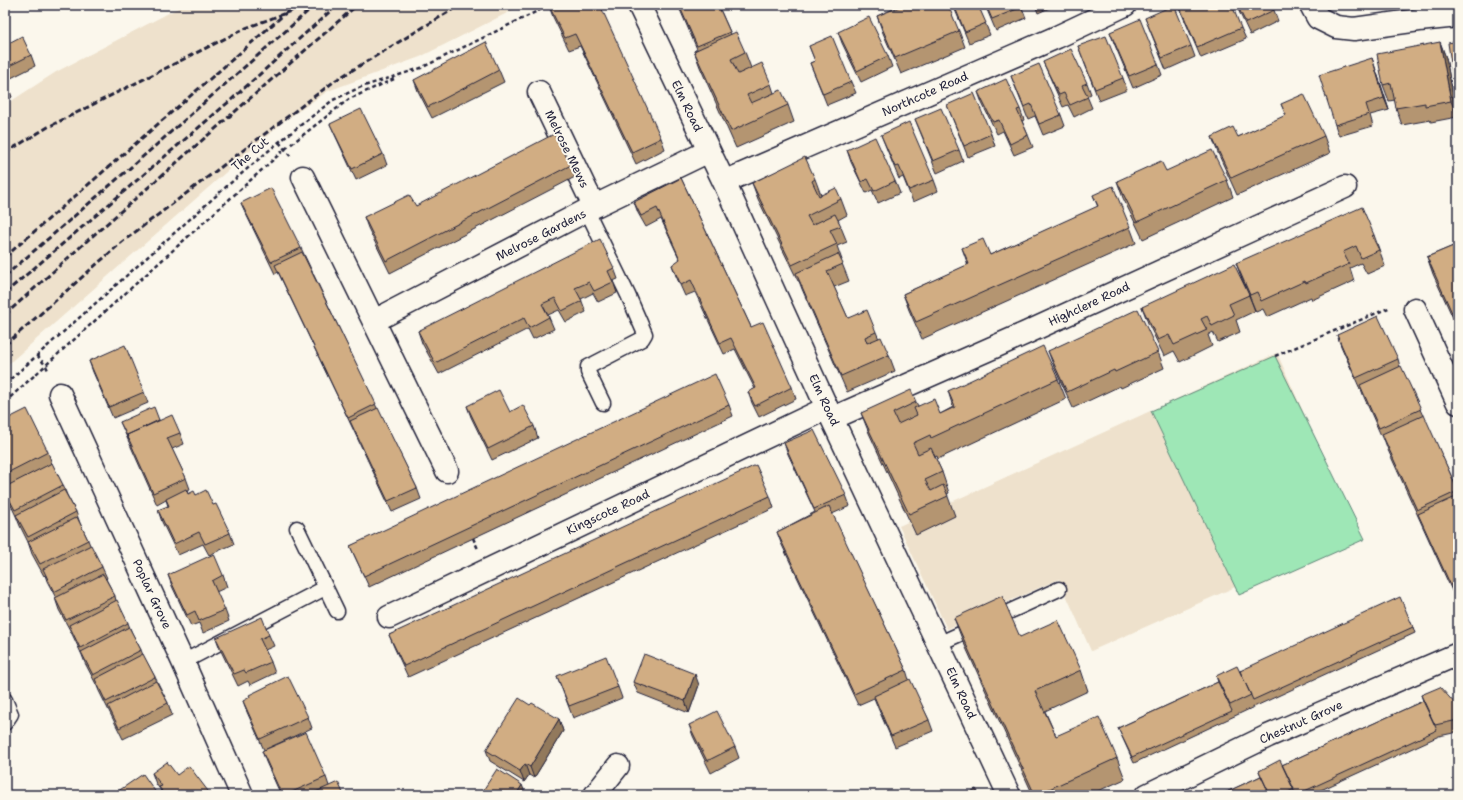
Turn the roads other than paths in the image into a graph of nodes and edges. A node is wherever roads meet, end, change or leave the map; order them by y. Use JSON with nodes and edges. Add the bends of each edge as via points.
{"nodes":[{"id":1,"x":639,"y":5,"type":"edge"},
{"id":2,"x":1125,"y":5,"type":"edge"},
{"id":3,"x":1311,"y":5,"type":"edge"},
{"id":4,"x":1458,"y":16,"type":"edge"},
{"id":5,"x":540,"y":92,"type":"dead end"},
{"id":6,"x":709,"y":151,"type":"junction"},
{"id":7,"x":303,"y":177,"type":"dead end"},
{"id":8,"x":724,"y":182,"type":"junction"},
{"id":9,"x":1345,"y":187,"type":"dead end"},
{"id":10,"x":591,"y":209,"type":"junction"},
{"id":11,"x":1415,"y":309,"type":"road end"},
{"id":12,"x":374,"y":321,"type":"junction"},
{"id":13,"x":60,"y":394,"type":"dead end"},
{"id":14,"x":603,"y":403,"type":"dead end"},
{"id":15,"x":1458,"y":403,"type":"edge"},
{"id":16,"x":830,"y":413,"type":"junction"},
{"id":17,"x":447,"y":471,"type":"dead end"},
{"id":18,"x":297,"y":528,"type":"dead end"},
{"id":19,"x":325,"y":588,"type":"junction"},
{"id":20,"x":1059,"y":589,"type":"dead end"},
{"id":21,"x":337,"y":611,"type":"dead end"},
{"id":22,"x":389,"y":617,"type":"dead end"},
{"id":23,"x":938,"y":644,"type":"junction"},
{"id":24,"x":1458,"y":654,"type":"edge"},
{"id":25,"x":183,"y":662,"type":"junction"},
{"id":26,"x":5,"y":700,"type":"edge"},
{"id":27,"x":5,"y":723,"type":"edge"},
{"id":28,"x":618,"y":766,"type":"dead end"},
{"id":29,"x":242,"y":795,"type":"edge"},
{"id":30,"x":595,"y":795,"type":"edge"},
{"id":31,"x":1009,"y":795,"type":"edge"},
{"id":32,"x":1147,"y":795,"type":"edge"}],
"edges":[{"from":1,"to":6,"type":"street","name":"Elm Road"},
{"from":2,"to":8,"type":"street","name":"Northcote Road"},
{"from":3,"to":4,"type":"street","via":[[1318,18],[1336,28],[1354,29]]},
{"from":5,"to":10,"type":"street","name":"Melrose Mews","via":[[587,192]]},
{"from":6,"to":8,"type":"street","name":"Elm Road"},
{"from":6,"to":10,"type":"street","name":"Melrose Gardens"},
{"from":7,"to":12,"type":"street"},
{"from":8,"to":16,"type":"street","name":"Elm Road"},
{"from":9,"to":16,"type":"street","name":"Highclere Road","via":[[1026,333]]},
{"from":10,"to":12,"type":"street","name":"Melrose Gardens"},
{"from":10,"to":14,"type":"lane","via":[[645,334],[642,339],[588,367]]},
{"from":11,"to":15,"type":"street"},
{"from":12,"to":17,"type":"street"},
{"from":13,"to":25,"type":"street","name":"Poplar Grove"},
{"from":16,"to":22,"type":"street","name":"Kingscote Road"},
{"from":16,"to":23,"type":"street","name":"Elm Road"},
{"from":18,"to":19,"type":"lane"},
{"from":19,"to":21,"type":"lane"},
{"from":19,"to":25,"type":"lane"},
{"from":20,"to":23,"type":"lane"},
{"from":23,"to":31,"type":"street","name":"Elm Road"},
{"from":24,"to":32,"type":"street","name":"Chestnut Grove","via":[[1268,736]]},
{"from":25,"to":29,"type":"street","name":"Poplar Grove"},
{"from":26,"to":27,"type":"lane","via":[[11,714]]},
{"from":28,"to":30,"type":"street"}]}
